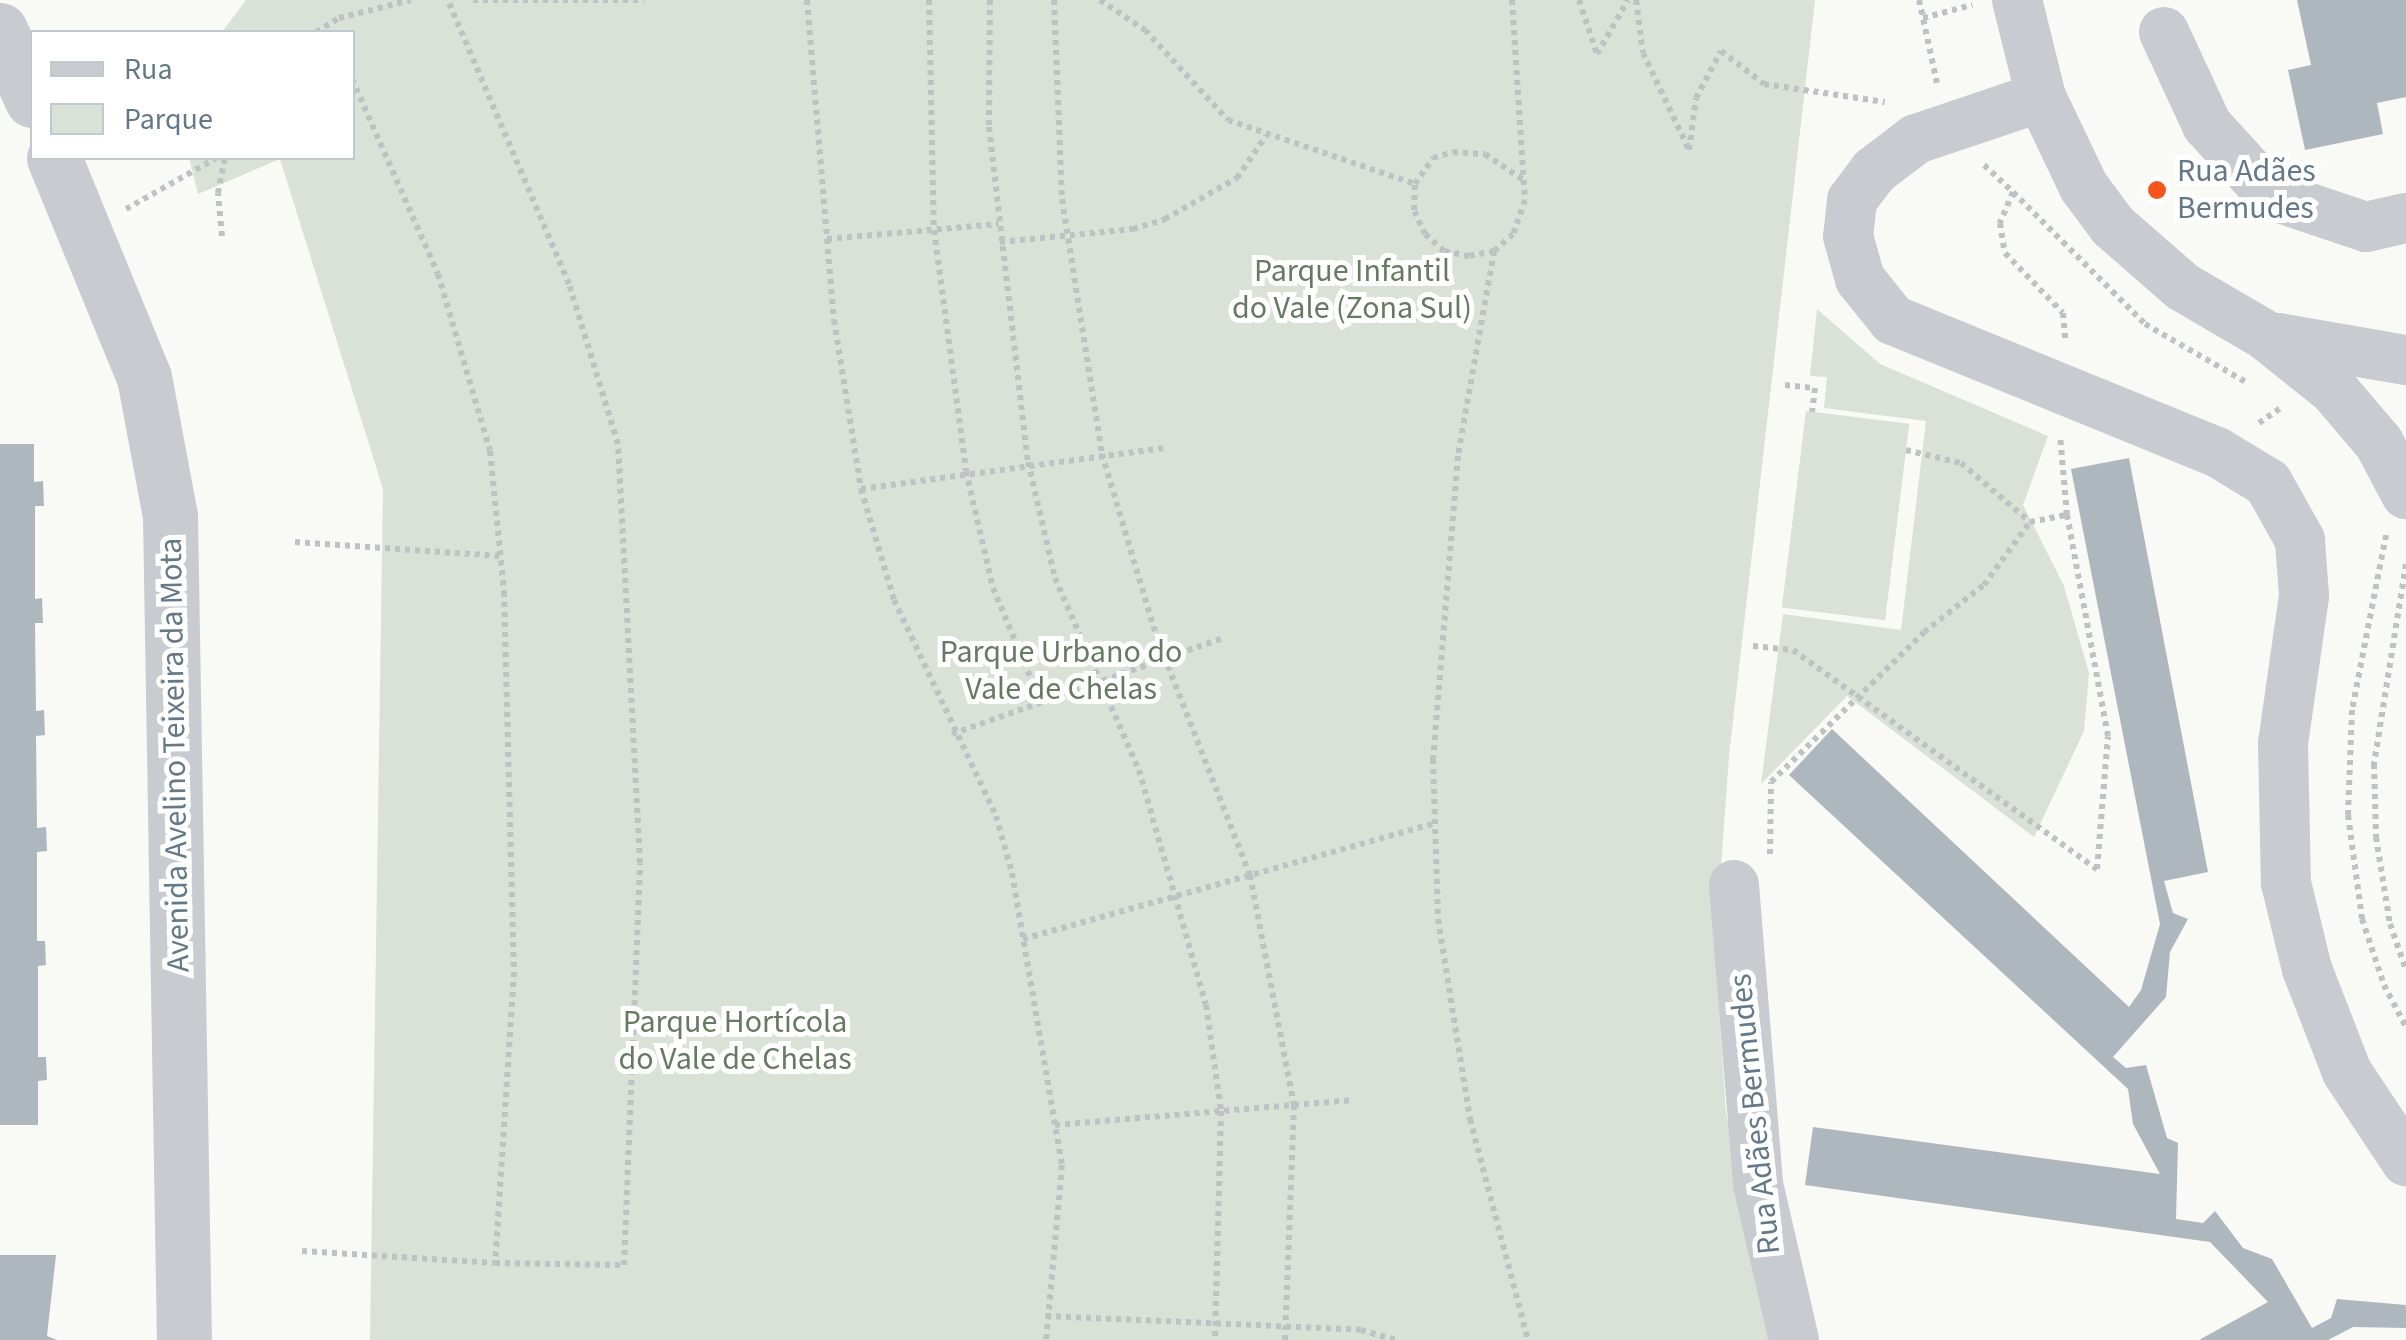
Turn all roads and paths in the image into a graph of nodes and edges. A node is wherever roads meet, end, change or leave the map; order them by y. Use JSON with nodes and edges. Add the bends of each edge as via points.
{"nodes":[{"id":1,"x":411,"y":0,"type":"edge"},
{"id":2,"x":448,"y":0,"type":"edge"},
{"id":3,"x":474,"y":0,"type":"edge"},
{"id":4,"x":644,"y":0,"type":"edge"},
{"id":5,"x":806,"y":0,"type":"edge"},
{"id":6,"x":929,"y":0,"type":"edge"},
{"id":7,"x":990,"y":0,"type":"edge"},
{"id":8,"x":1054,"y":0,"type":"edge"},
{"id":9,"x":1100,"y":0,"type":"edge"},
{"id":10,"x":1512,"y":0,"type":"edge"},
{"id":11,"x":1579,"y":0,"type":"edge"},
{"id":12,"x":1632,"y":0,"type":"edge"},
{"id":13,"x":1919,"y":0,"type":"edge"},
{"id":14,"x":2016,"y":0,"type":"edge"},
{"id":15,"x":1923,"y":18,"type":"dead end"},
{"id":16,"x":330,"y":29,"type":"edge"},
{"id":17,"x":0,"y":30,"type":"edge"},
{"id":18,"x":2164,"y":32,"type":"dead end"},
{"id":19,"x":355,"y":85,"type":"edge"},
{"id":20,"x":30,"y":96,"type":"edge"},
{"id":21,"x":2041,"y":97,"type":"junction"},
{"id":22,"x":1892,"y":102,"type":"dead end"},
{"id":23,"x":0,"y":106,"type":"edge"},
{"id":24,"x":1266,"y":136,"type":"junction"},
{"id":25,"x":30,"y":144,"type":"edge"},
{"id":26,"x":213,"y":160,"type":"edge"},
{"id":27,"x":225,"y":160,"type":"edge"},
{"id":28,"x":1523,"y":180,"type":"junction"},
{"id":29,"x":61,"y":183,"type":"edge"},
{"id":30,"x":1415,"y":184,"type":"junction"},
{"id":31,"x":2406,"y":218,"type":"edge"},
{"id":32,"x":998,"y":224,"type":"junction"},
{"id":33,"x":934,"y":230,"type":"junction"},
{"id":34,"x":1067,"y":235,"type":"junction"},
{"id":35,"x":222,"y":236,"type":"dead end"},
{"id":36,"x":827,"y":239,"type":"junction"},
{"id":37,"x":1000,"y":242,"type":"junction"},
{"id":38,"x":1494,"y":251,"type":"junction"},
{"id":39,"x":2406,"y":360,"type":"edge"},
{"id":40,"x":2343,"y":372,"type":"junction"},
{"id":41,"x":2406,"y":375,"type":"edge"},
{"id":42,"x":1785,"y":385,"type":"dead end"},
{"id":43,"x":1812,"y":412,"type":"dead end"},
{"id":44,"x":2406,"y":424,"type":"edge"},
{"id":45,"x":1166,"y":448,"type":"dead end"},
{"id":46,"x":1906,"y":450,"type":"dead end"},
{"id":47,"x":1102,"y":454,"type":"junction"},
{"id":48,"x":1028,"y":462,"type":"junction"},
{"id":49,"x":2060,"y":466,"type":"dead end"},
{"id":50,"x":966,"y":470,"type":"junction"},
{"id":51,"x":861,"y":489,"type":"junction"},
{"id":52,"x":2406,"y":494,"type":"edge"},
{"id":53,"x":2067,"y":515,"type":"junction"},
{"id":54,"x":2030,"y":522,"type":"junction"},
{"id":55,"x":295,"y":542,"type":"dead end"},
{"id":56,"x":502,"y":556,"type":"junction"},
{"id":57,"x":2406,"y":564,"type":"edge"},
{"id":58,"x":1223,"y":638,"type":"dead end"},
{"id":59,"x":1754,"y":646,"type":"dead end"},
{"id":60,"x":1165,"y":659,"type":"junction"},
{"id":61,"x":1097,"y":683,"type":"junction"},
{"id":62,"x":1858,"y":694,"type":"junction"},
{"id":63,"x":1041,"y":703,"type":"junction"},
{"id":64,"x":952,"y":734,"type":"junction"},
{"id":65,"x":1435,"y":823,"type":"junction"},
{"id":66,"x":1250,"y":875,"type":"junction"},
{"id":67,"x":1752,"y":877,"type":"joint"},
{"id":68,"x":1179,"y":893,"type":"junction"},
{"id":69,"x":1023,"y":939,"type":"junction"},
{"id":70,"x":2406,"y":970,"type":"edge"},
{"id":71,"x":1354,"y":1100,"type":"dead end"},
{"id":72,"x":1294,"y":1105,"type":"junction"},
{"id":73,"x":1221,"y":1111,"type":"junction"},
{"id":74,"x":1055,"y":1126,"type":"junction"},
{"id":75,"x":2406,"y":1161,"type":"edge"},
{"id":76,"x":302,"y":1251,"type":"dead end"},
{"id":77,"x":495,"y":1263,"type":"junction"},
{"id":78,"x":1046,"y":1316,"type":"junction"},
{"id":79,"x":1216,"y":1324,"type":"junction"},
{"id":80,"x":1286,"y":1327,"type":"junction"},
{"id":81,"x":184,"y":1340,"type":"edge"},
{"id":82,"x":1046,"y":1340,"type":"edge"},
{"id":83,"x":1215,"y":1340,"type":"edge"},
{"id":84,"x":1285,"y":1340,"type":"edge"},
{"id":85,"x":1396,"y":1340,"type":"edge"},
{"id":86,"x":1528,"y":1340,"type":"edge"},
{"id":87,"x":1794,"y":1340,"type":"edge"}],
"edges":[{"from":1,"to":16,"type":"path","via":[[392,0]]},
{"from":2,"to":77,"type":"path","via":[[598,365],[618,444],[639,741],[638,991],[624,1265]]},
{"from":3,"to":4,"type":"path"},
{"from":5,"to":36,"type":"path"},
{"from":6,"to":33,"type":"path"},
{"from":7,"to":32,"type":"path","via":[[989,127]]},
{"from":8,"to":34,"type":"path"},
{"from":9,"to":24,"type":"path","via":[[1146,30],[1210,108]]},
{"from":10,"to":28,"type":"path"},
{"from":11,"to":12,"type":"path","via":[[1597,54]]},
{"from":12,"to":22,"type":"path","via":[[1642,53],[1689,150],[1696,98],[1721,51],[1764,84]]},
{"from":13,"to":15,"type":"path"},
{"from":14,"to":21,"type":"street"},
{"from":17,"to":20,"type":"street"},
{"from":18,"to":31,"type":"street","via":[[2207,125],[2271,194],[2366,227]]},
{"from":19,"to":56,"type":"path","via":[[468,360],[490,451]]},
{"from":21,"to":40,"type":"street","via":[[2084,187],[2113,226],[2183,287]]},
{"from":21,"to":75,"type":"street","via":[[1916,140],[1874,171],[1852,200],[1848,236],[1860,280],[1893,320],[2217,452],[2268,483],[2300,540],[2304,596],[2283,742],[2286,884],[2307,969],[2347,1072]]},
{"from":23,"to":25,"type":"street"},
{"from":24,"to":30,"type":"path"},
{"from":24,"to":34,"type":"path","via":[[1237,178],[1165,219]]},
{"from":26,"to":29,"type":"path","via":[[145,202]]},
{"from":27,"to":35,"type":"path","via":[[218,193]]},
{"from":28,"to":30,"type":"path","via":[[1485,154],[1453,152],[1433,158]]},
{"from":28,"to":38,"type":"path","via":[[1522,217]]},
{"from":29,"to":81,"type":"street","name":"Avenida Avelino Teixeira da Mota","via":[[144,377],[170,516]]},
{"from":30,"to":38,"type":"path","via":[[1414,210],[1424,234],[1456,254]]},
{"from":32,"to":33,"type":"path"},
{"from":32,"to":37,"type":"path"},
{"from":33,"to":36,"type":"path"},
{"from":33,"to":50,"type":"path"},
{"from":34,"to":37,"type":"path"},
{"from":34,"to":47,"type":"path"},
{"from":36,"to":51,"type":"path"},
{"from":37,"to":48,"type":"path"},
{"from":38,"to":65,"type":"path","via":[[1458,456],[1438,637]]},
{"from":39,"to":40,"type":"street"},
{"from":40,"to":41,"type":"street"},
{"from":40,"to":44,"type":"street"},
{"from":40,"to":52,"type":"street"},
{"from":42,"to":43,"type":"path","via":[[1815,388]]},
{"from":45,"to":47,"type":"path"},
{"from":46,"to":54,"type":"path","via":[[1961,463]]},
{"from":47,"to":48,"type":"path"},
{"from":47,"to":60,"type":"path"},
{"from":48,"to":50,"type":"path"},
{"from":48,"to":61,"type":"path","via":[[1056,578]]},
{"from":49,"to":53,"type":"path"},
{"from":50,"to":51,"type":"path"},
{"from":50,"to":63,"type":"path","via":[[993,588]]},
{"from":51,"to":64,"type":"path","via":[[894,600]]},
{"from":53,"to":54,"type":"path"},
{"from":53,"to":62,"type":"path","via":[[2108,736],[2097,868]]},
{"from":54,"to":62,"type":"path","via":[[1984,585]]},
{"from":55,"to":56,"type":"path"},
{"from":56,"to":77,"type":"path","via":[[514,972]]},
{"from":57,"to":70,"type":"path","via":[[2374,764],[2379,854],[2390,924]]},
{"from":58,"to":60,"type":"path"},
{"from":59,"to":62,"type":"path","via":[[1793,650]]},
{"from":60,"to":61,"type":"path"},
{"from":60,"to":66,"type":"path"},
{"from":61,"to":63,"type":"path"},
{"from":61,"to":68,"type":"path","via":[[1139,770]]},
{"from":62,"to":67,"type":"path","via":[[1771,782]]},
{"from":63,"to":64,"type":"path"},
{"from":64,"to":69,"type":"path","via":[[996,816]]},
{"from":65,"to":66,"type":"path"},
{"from":65,"to":86,"type":"path","via":[[1438,918],[1470,1120]]},
{"from":66,"to":68,"type":"path"},
{"from":66,"to":72,"type":"path"},
{"from":67,"to":87,"type":"street","name":"Rua Adães Bermudes","via":[[1758,1184]]},
{"from":68,"to":69,"type":"path"},
{"from":68,"to":73,"type":"path","via":[[1206,1006]]},
{"from":69,"to":74,"type":"path"},
{"from":71,"to":72,"type":"path"},
{"from":72,"to":73,"type":"path"},
{"from":72,"to":80,"type":"path"},
{"from":73,"to":74,"type":"path"},
{"from":73,"to":79,"type":"path"},
{"from":74,"to":78,"type":"path","via":[[1062,1165]]},
{"from":76,"to":77,"type":"path"},
{"from":78,"to":79,"type":"path"},
{"from":78,"to":82,"type":"path"},
{"from":79,"to":80,"type":"path"},
{"from":79,"to":83,"type":"path"},
{"from":80,"to":84,"type":"path"},
{"from":80,"to":85,"type":"path","via":[[1361,1330]]}]}
